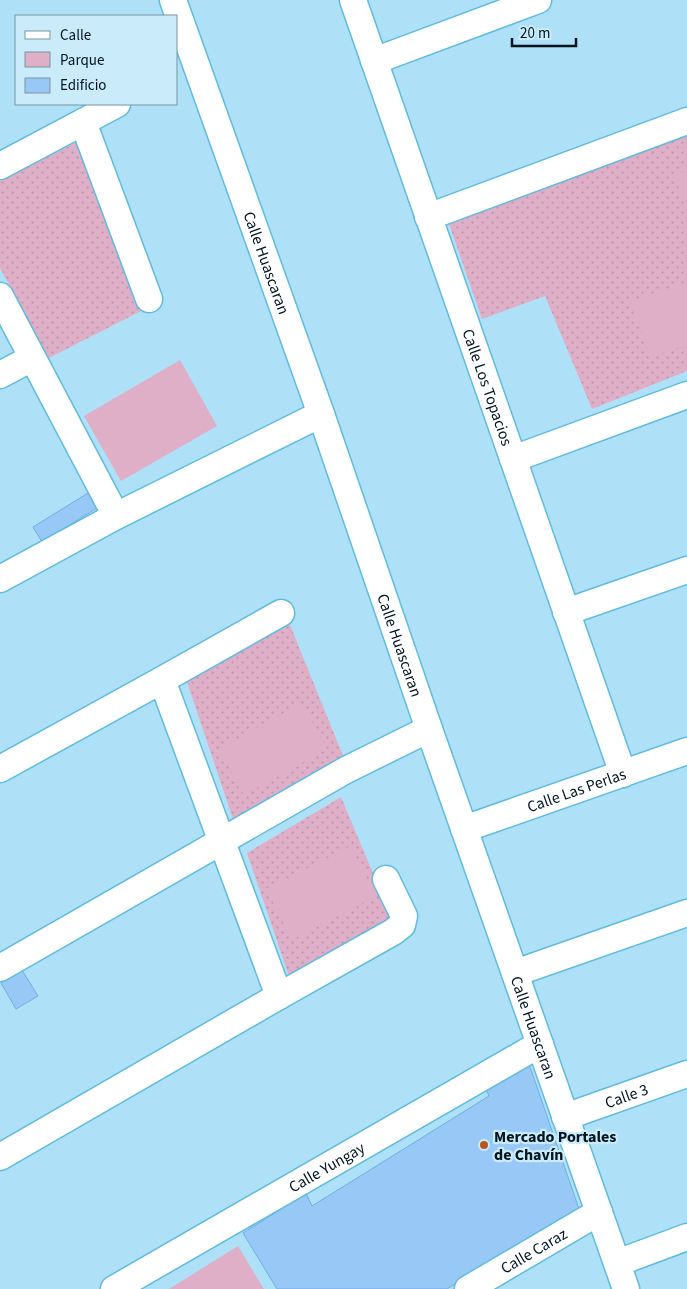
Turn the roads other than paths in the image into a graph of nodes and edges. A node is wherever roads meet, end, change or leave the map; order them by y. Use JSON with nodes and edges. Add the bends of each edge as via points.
{"nodes":[{"id":1,"x":174,"y":0,"type":"edge"},
{"id":2,"x":353,"y":0,"type":"edge"},
{"id":3,"x":538,"y":0,"type":"edge"},
{"id":4,"x":177,"y":15,"type":"edge"},
{"id":5,"x":178,"y":22,"type":"edge"},
{"id":6,"x":374,"y":61,"type":"junction"},
{"id":7,"x":186,"y":67,"type":"edge"},
{"id":8,"x":115,"y":105,"type":"edge"},
{"id":9,"x":687,"y":121,"type":"edge"},
{"id":10,"x":83,"y":122,"type":"junction"},
{"id":11,"x":0,"y":166,"type":"edge"},
{"id":12,"x":428,"y":217,"type":"junction"},
{"id":13,"x":0,"y":296,"type":"edge"},
{"id":14,"x":149,"y":299,"type":"dead end"},
{"id":15,"x":32,"y":358,"type":"junction"},
{"id":16,"x":0,"y":375,"type":"edge"},
{"id":17,"x":687,"y":395,"type":"edge"},
{"id":18,"x":321,"y":414,"type":"junction"},
{"id":19,"x":513,"y":459,"type":"junction"},
{"id":20,"x":116,"y":516,"type":"junction"},
{"id":21,"x":687,"y":570,"type":"edge"},
{"id":22,"x":0,"y":579,"type":"edge"},
{"id":23,"x":566,"y":612,"type":"junction"},
{"id":24,"x":280,"y":613,"type":"dead end"},
{"id":25,"x":162,"y":680,"type":"junction"},
{"id":26,"x":429,"y":728,"type":"junction"},
{"id":27,"x":687,"y":751,"type":"edge"},
{"id":28,"x":0,"y":769,"type":"edge"},
{"id":29,"x":623,"y":774,"type":"junction"},
{"id":30,"x":464,"y":829,"type":"junction"},
{"id":31,"x":222,"y":842,"type":"junction"},
{"id":32,"x":386,"y":879,"type":"dead end"},
{"id":33,"x":687,"y":913,"type":"edge"},
{"id":34,"x":0,"y":968,"type":"edge"},
{"id":35,"x":515,"y":973,"type":"junction"},
{"id":36,"x":279,"y":996,"type":"junction"},
{"id":37,"x":540,"y":1044,"type":"junction"},
{"id":38,"x":687,"y":1074,"type":"edge"},
{"id":39,"x":565,"y":1117,"type":"junction"},
{"id":40,"x":0,"y":1157,"type":"edge"},
{"id":41,"x":599,"y":1212,"type":"junction"},
{"id":42,"x":687,"y":1237,"type":"edge"},
{"id":43,"x":617,"y":1264,"type":"junction"},
{"id":44,"x":114,"y":1289,"type":"edge"},
{"id":45,"x":468,"y":1289,"type":"edge"},
{"id":46,"x":626,"y":1289,"type":"edge"}],
"edges":[{"from":1,"to":4,"type":"street","name":"Calle Huascaran"},
{"from":2,"to":6,"type":"street","name":"Calle Los Topacios"},
{"from":3,"to":6,"type":"street"},
{"from":5,"to":7,"type":"street","name":"Calle Huascaran"},
{"from":6,"to":12,"type":"street","name":"Calle Los Topacios"},
{"from":7,"to":18,"type":"street","name":"Calle Huascaran"},
{"from":8,"to":10,"type":"street"},
{"from":9,"to":12,"type":"street"},
{"from":10,"to":11,"type":"street"},
{"from":10,"to":14,"type":"street"},
{"from":12,"to":19,"type":"street","name":"Calle Los Topacios"},
{"from":13,"to":15,"type":"street"},
{"from":15,"to":16,"type":"street"},
{"from":15,"to":20,"type":"street"},
{"from":17,"to":19,"type":"street"},
{"from":18,"to":20,"type":"street"},
{"from":18,"to":26,"type":"street","name":"Calle Huascaran"},
{"from":19,"to":23,"type":"street","name":"Calle Los Topacios"},
{"from":20,"to":22,"type":"street"},
{"from":21,"to":23,"type":"street"},
{"from":23,"to":29,"type":"street","name":"Calle Los Topacios"},
{"from":24,"to":25,"type":"street"},
{"from":25,"to":28,"type":"street"},
{"from":25,"to":31,"type":"street"},
{"from":26,"to":30,"type":"street","name":"Calle Huascaran"},
{"from":26,"to":31,"type":"street","via":[[346,770]]},
{"from":27,"to":29,"type":"street","name":"Calle Las Perlas"},
{"from":29,"to":30,"type":"street","name":"Calle Las Perlas"},
{"from":30,"to":35,"type":"street","name":"Calle Huascaran"},
{"from":31,"to":34,"type":"street"},
{"from":31,"to":36,"type":"street"},
{"from":32,"to":36,"type":"street","via":[[404,916],[402,925]]},
{"from":33,"to":35,"type":"street"},
{"from":35,"to":37,"type":"street","name":"Calle Huascaran"},
{"from":36,"to":40,"type":"street"},
{"from":37,"to":39,"type":"street","name":"Calle Huascaran"},
{"from":37,"to":44,"type":"street","name":"Calle Yungay"},
{"from":38,"to":39,"type":"street","name":"Calle 3"},
{"from":39,"to":41,"type":"street","name":"Calle Huascaran"},
{"from":41,"to":43,"type":"street","name":"Calle Huascaran"},
{"from":41,"to":45,"type":"street","name":"Calle Caraz"},
{"from":42,"to":43,"type":"street"},
{"from":43,"to":46,"type":"street","name":"Calle Huascaran"}]}
